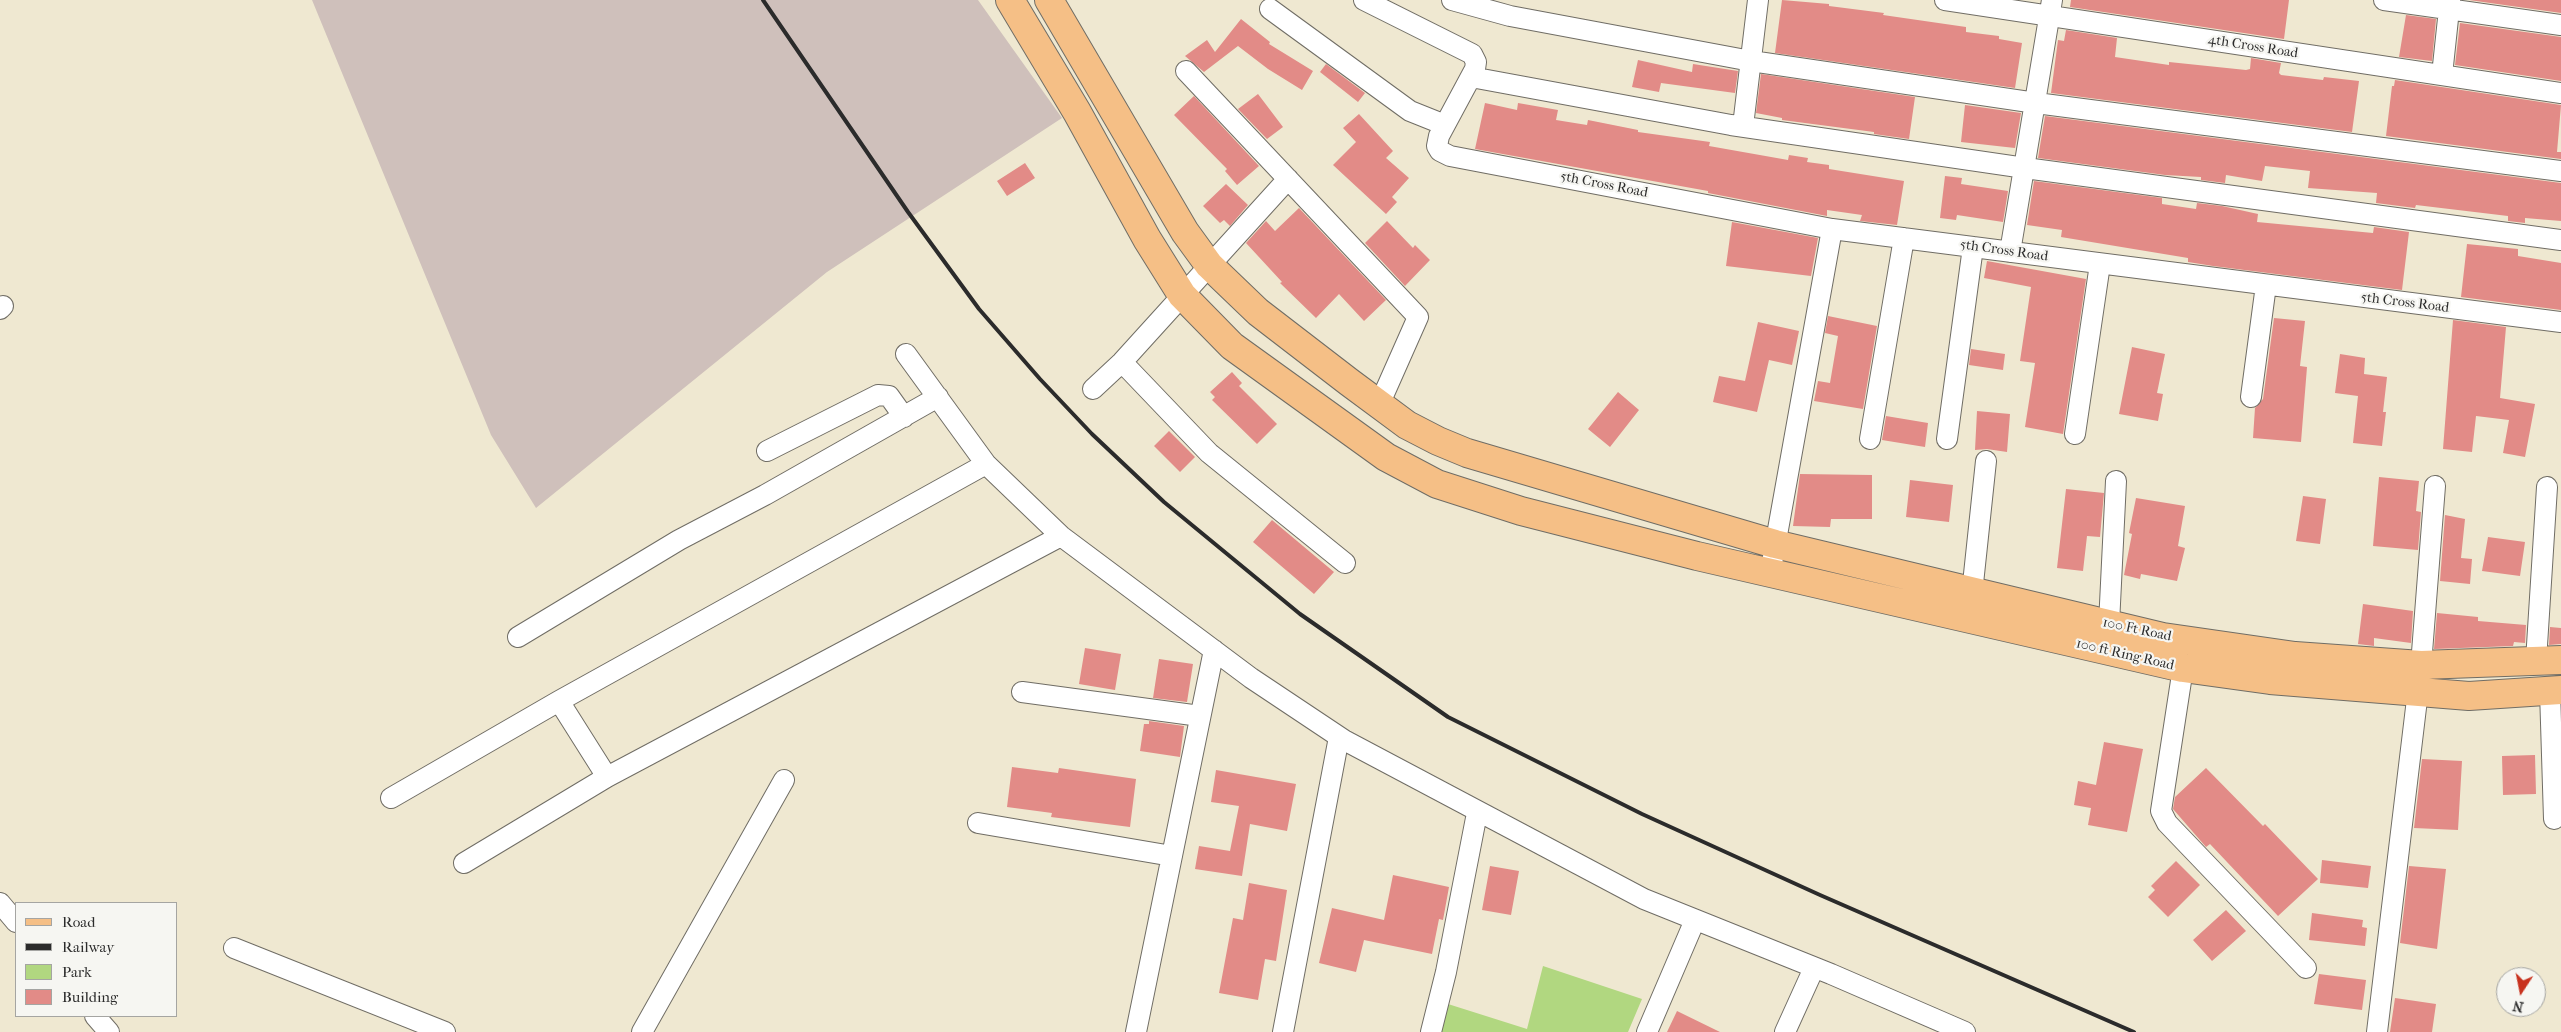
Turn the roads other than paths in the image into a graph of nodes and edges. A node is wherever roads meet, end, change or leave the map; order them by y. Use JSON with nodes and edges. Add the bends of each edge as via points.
{"nodes":[{"id":1,"x":1010,"y":0,"type":"edge"},
{"id":2,"x":1049,"y":0,"type":"edge"},
{"id":3,"x":1364,"y":0,"type":"edge"},
{"id":4,"x":1452,"y":0,"type":"edge"},
{"id":5,"x":1758,"y":0,"type":"edge"},
{"id":6,"x":1945,"y":0,"type":"edge"},
{"id":7,"x":2384,"y":0,"type":"edge"},
{"id":8,"x":2450,"y":5,"type":"edge"},
{"id":9,"x":2051,"y":8,"type":"edge"},
{"id":10,"x":1270,"y":9,"type":"dead end"},
{"id":11,"x":2561,"y":26,"type":"edge"},
{"id":12,"x":1750,"y":61,"type":"junction"},
{"id":13,"x":1186,"y":71,"type":"dead end"},
{"id":14,"x":2442,"y":76,"type":"junction"},
{"id":15,"x":1471,"y":77,"type":"junction"},
{"id":16,"x":2561,"y":93,"type":"edge"},
{"id":17,"x":2036,"y":103,"type":"junction"},
{"id":18,"x":1445,"y":125,"type":"junction"},
{"id":19,"x":1743,"y":126,"type":"junction"},
{"id":20,"x":2025,"y":168,"type":"junction"},
{"id":21,"x":2561,"y":171,"type":"edge"},
{"id":22,"x":1288,"y":179,"type":"junction"},
{"id":23,"x":1832,"y":229,"type":"junction"},
{"id":24,"x":1904,"y":238,"type":"junction"},
{"id":25,"x":2561,"y":240,"type":"edge"},
{"id":26,"x":1974,"y":247,"type":"junction"},
{"id":27,"x":2010,"y":252,"type":"junction"},
{"id":28,"x":2100,"y":264,"type":"junction"},
{"id":29,"x":1209,"y":265,"type":"junction"},
{"id":30,"x":2266,"y":285,"type":"junction"},
{"id":31,"x":1182,"y":296,"type":"junction"},
{"id":32,"x":2561,"y":322,"type":"edge"},
{"id":33,"x":906,"y":354,"type":"dead end"},
{"id":34,"x":1122,"y":362,"type":"junction"},
{"id":35,"x":1093,"y":389,"type":"dead end"},
{"id":36,"x":2251,"y":397,"type":"dead end"},
{"id":37,"x":938,"y":398,"type":"junction"},
{"id":38,"x":1379,"y":405,"type":"junction"},
{"id":39,"x":904,"y":417,"type":"junction"},
{"id":40,"x":2075,"y":434,"type":"dead end"},
{"id":41,"x":1870,"y":439,"type":"dead end"},
{"id":42,"x":1947,"y":439,"type":"dead end"},
{"id":43,"x":767,"y":451,"type":"dead end"},
{"id":44,"x":1986,"y":461,"type":"dead end"},
{"id":45,"x":986,"y":464,"type":"junction"},
{"id":46,"x":2116,"y":481,"type":"dead end"},
{"id":47,"x":2435,"y":486,"type":"dead end"},
{"id":48,"x":2547,"y":487,"type":"dead end"},
{"id":49,"x":1061,"y":536,"type":"junction"},
{"id":50,"x":1776,"y":544,"type":"junction"},
{"id":51,"x":1345,"y":563,"type":"dead end"},
{"id":52,"x":1770,"y":574,"type":"junction"},
{"id":53,"x":1972,"y":593,"type":"junction"},
{"id":54,"x":2108,"y":624,"type":"junction"},
{"id":55,"x":518,"y":637,"type":"dead end"},
{"id":56,"x":1214,"y":650,"type":"junction"},
{"id":57,"x":2548,"y":660,"type":"edge"},
{"id":58,"x":2183,"y":668,"type":"junction"},
{"id":59,"x":2420,"y":678,"type":"junction"},
{"id":60,"x":2556,"y":690,"type":"edge"},
{"id":61,"x":1022,"y":692,"type":"dead end"},
{"id":62,"x":559,"y":701,"type":"junction"},
{"id":63,"x":1200,"y":716,"type":"junction"},
{"id":64,"x":1340,"y":737,"type":"junction"},
{"id":65,"x":607,"y":777,"type":"junction"},
{"id":66,"x":784,"y":780,"type":"dead end"},
{"id":67,"x":391,"y":798,"type":"dead end"},
{"id":68,"x":1477,"y":812,"type":"junction"},
{"id":69,"x":2554,"y":819,"type":"dead end"},
{"id":70,"x":978,"y":823,"type":"dead end"},
{"id":71,"x":1172,"y":856,"type":"junction"},
{"id":72,"x":464,"y":863,"type":"dead end"},
{"id":73,"x":0,"y":903,"type":"edge"},
{"id":74,"x":1695,"y":920,"type":"junction"},
{"id":75,"x":15,"y":921,"type":"edge"},
{"id":76,"x":234,"y":948,"type":"dead end"},
{"id":77,"x":1814,"y":968,"type":"junction"},
{"id":78,"x":2306,"y":968,"type":"dead end"},
{"id":79,"x":96,"y":1017,"type":"edge"},
{"id":80,"x":1939,"y":1027,"type":"edge"},
{"id":81,"x":109,"y":1032,"type":"edge"},
{"id":82,"x":445,"y":1032,"type":"edge"},
{"id":83,"x":642,"y":1032,"type":"edge"},
{"id":84,"x":1136,"y":1032,"type":"edge"},
{"id":85,"x":1283,"y":1032,"type":"edge"},
{"id":86,"x":1431,"y":1032,"type":"edge"},
{"id":87,"x":1647,"y":1032,"type":"edge"},
{"id":88,"x":1785,"y":1032,"type":"edge"},
{"id":89,"x":1964,"y":1032,"type":"edge"},
{"id":90,"x":2377,"y":1032,"type":"edge"}],
"edges":[{"from":1,"to":31,"type":"main road","name":"100 ft Ring Road"},
{"from":2,"to":29,"type":"main road","name":"100 Ft Road","via":[[1185,232]]},
{"from":3,"to":15,"type":"street","via":[[1472,54],[1476,62]]},
{"from":4,"to":12,"type":"street","via":[[1510,16]]},
{"from":5,"to":12,"type":"street"},
{"from":6,"to":9,"type":"street","name":"4th Cross Road"},
{"from":7,"to":8,"type":"street"},
{"from":8,"to":11,"type":"street"},
{"from":8,"to":14,"type":"street"},
{"from":9,"to":14,"type":"street","name":"4th Cross Road"},
{"from":9,"to":17,"type":"street"},
{"from":10,"to":18,"type":"street","via":[[1410,111]]},
{"from":12,"to":17,"type":"street"},
{"from":12,"to":19,"type":"street"},
{"from":13,"to":22,"type":"street"},
{"from":14,"to":16,"type":"street","name":"4th Cross Road"},
{"from":15,"to":18,"type":"street"},
{"from":15,"to":19,"type":"street"},
{"from":17,"to":20,"type":"street"},
{"from":17,"to":21,"type":"street"},
{"from":18,"to":23,"type":"street","name":"5th Cross Road","via":[[1437,146],[1450,156]]},
{"from":19,"to":20,"type":"street"},
{"from":20,"to":25,"type":"street"},
{"from":20,"to":27,"type":"street"},
{"from":22,"to":29,"type":"street"},
{"from":22,"to":38,"type":"street","via":[[1418,317]]},
{"from":23,"to":24,"type":"street","name":"5th Cross Road"},
{"from":23,"to":50,"type":"street"},
{"from":24,"to":26,"type":"street","name":"5th Cross Road"},
{"from":24,"to":41,"type":"street"},
{"from":26,"to":27,"type":"street","name":"5th Cross Road"},
{"from":26,"to":42,"type":"street"},
{"from":27,"to":28,"type":"street","name":"5th Cross Road"},
{"from":28,"to":30,"type":"street","name":"5th Cross Road"},
{"from":28,"to":40,"type":"street"},
{"from":29,"to":31,"type":"street"},
{"from":29,"to":38,"type":"main road","name":"100 Ft Road","via":[[1258,312]]},
{"from":30,"to":32,"type":"street","name":"5th Cross Road"},
{"from":30,"to":36,"type":"street"},
{"from":31,"to":34,"type":"street"},
{"from":31,"to":52,"type":"main road","name":"100 ft Ring Road","via":[[1232,346],[1386,457],[1437,484],[1521,510]]},
{"from":33,"to":37,"type":"street"},
{"from":34,"to":35,"type":"street"},
{"from":34,"to":51,"type":"street","via":[[1208,453]]},
{"from":37,"to":39,"type":"street"},
{"from":37,"to":45,"type":"street"},
{"from":38,"to":50,"type":"main road","name":"100 Ft Road","via":[[1407,426],[1467,453]]},
{"from":39,"to":43,"type":"street","via":[[890,396],[878,395]]},
{"from":39,"to":55,"type":"street","via":[[765,496],[679,540]]},
{"from":44,"to":53,"type":"street"},
{"from":45,"to":49,"type":"street"},
{"from":45,"to":62,"type":"street"},
{"from":46,"to":54,"type":"street"},
{"from":47,"to":59,"type":"street"},
{"from":48,"to":57,"type":"street"},
{"from":49,"to":56,"type":"street"},
{"from":49,"to":65,"type":"street"},
{"from":50,"to":52,"type":"street"},
{"from":50,"to":53,"type":"main road","name":"100 Ft Road"},
{"from":52,"to":58,"type":"main road","name":"100 ft Ring Road"},
{"from":53,"to":54,"type":"main road","name":"100 Ft Road"},
{"from":54,"to":59,"type":"main road","name":"100 Ft Road","via":[[2163,637]]},
{"from":56,"to":63,"type":"street"},
{"from":56,"to":64,"type":"street"},
{"from":57,"to":59,"type":"main road","name":"100 Ft Road"},
{"from":58,"to":59,"type":"main road","name":"100 ft Ring Road","via":[[2270,680]]},
{"from":58,"to":78,"type":"street","via":[[2161,811],[2167,823]]},
{"from":59,"to":60,"type":"main road","name":"100 ft Ring Road","via":[[2469,696]]},
{"from":59,"to":90,"type":"street"},
{"from":60,"to":69,"type":"street"},
{"from":61,"to":63,"type":"street"},
{"from":62,"to":65,"type":"street"},
{"from":62,"to":67,"type":"street"},
{"from":63,"to":71,"type":"street"},
{"from":64,"to":68,"type":"street"},
{"from":64,"to":85,"type":"street"},
{"from":65,"to":72,"type":"street"},
{"from":66,"to":83,"type":"street"},
{"from":68,"to":74,"type":"street","via":[[1644,899]]},
{"from":68,"to":86,"type":"street"},
{"from":70,"to":71,"type":"street"},
{"from":71,"to":84,"type":"street"},
{"from":73,"to":75,"type":"street"},
{"from":74,"to":77,"type":"street"},
{"from":74,"to":87,"type":"street"},
{"from":76,"to":82,"type":"street"},
{"from":77,"to":80,"type":"street"},
{"from":77,"to":88,"type":"street"},
{"from":79,"to":81,"type":"street"},
{"from":80,"to":89,"type":"street"}]}
